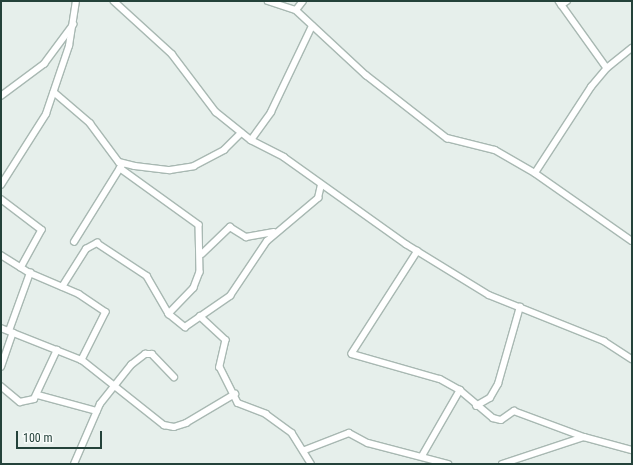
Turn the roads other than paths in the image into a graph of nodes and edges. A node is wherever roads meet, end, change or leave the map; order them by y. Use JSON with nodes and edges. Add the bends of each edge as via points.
{"nodes":[{"id":1,"x":76,"y":1,"type":"edge"},
{"id":2,"x":114,"y":1,"type":"edge"},
{"id":3,"x":268,"y":1,"type":"edge"},
{"id":4,"x":303,"y":1,"type":"edge"},
{"id":5,"x":567,"y":1,"type":"edge"},
{"id":6,"x":560,"y":3,"type":"edge"},
{"id":7,"x":296,"y":10,"type":"junction"},
{"id":8,"x":75,"y":21,"type":"junction"},
{"id":9,"x":312,"y":26,"type":"junction"},
{"id":10,"x":632,"y":48,"type":"edge"},
{"id":11,"x":607,"y":68,"type":"junction"},
{"id":12,"x":54,"y":92,"type":"junction"},
{"id":13,"x":1,"y":96,"type":"edge"},
{"id":14,"x":241,"y":132,"type":"junction"},
{"id":15,"x":252,"y":140,"type":"junction"},
{"id":16,"x":121,"y":166,"type":"junction"},
{"id":17,"x":536,"y":173,"type":"junction"},
{"id":18,"x":1,"y":185,"type":"edge"},
{"id":19,"x":321,"y":185,"type":"junction"},
{"id":20,"x":1,"y":199,"type":"edge"},
{"id":21,"x":274,"y":232,"type":"junction"},
{"id":22,"x":632,"y":241,"type":"edge"},
{"id":23,"x":74,"y":242,"type":"dead end"},
{"id":24,"x":418,"y":251,"type":"junction"},
{"id":25,"x":202,"y":254,"type":"junction"},
{"id":26,"x":1,"y":255,"type":"edge"},
{"id":27,"x":21,"y":268,"type":"junction"},
{"id":28,"x":30,"y":273,"type":"junction"},
{"id":29,"x":62,"y":287,"type":"junction"},
{"id":30,"x":520,"y":307,"type":"junction"},
{"id":31,"x":169,"y":314,"type":"junction"},
{"id":32,"x":200,"y":316,"type":"junction"},
{"id":33,"x":1,"y":328,"type":"edge"},
{"id":34,"x":11,"y":332,"type":"junction"},
{"id":35,"x":57,"y":350,"type":"junction"},
{"id":36,"x":632,"y":359,"type":"edge"},
{"id":37,"x":82,"y":360,"type":"junction"},
{"id":38,"x":1,"y":367,"type":"edge"},
{"id":39,"x":174,"y":377,"type":"dead end"},
{"id":40,"x":114,"y":382,"type":"junction"},
{"id":41,"x":1,"y":386,"type":"edge"},
{"id":42,"x":460,"y":390,"type":"junction"},
{"id":43,"x":235,"y":394,"type":"junction"},
{"id":44,"x":38,"y":395,"type":"junction"},
{"id":45,"x":476,"y":406,"type":"junction"},
{"id":46,"x":97,"y":411,"type":"junction"},
{"id":47,"x":584,"y":437,"type":"junction"},
{"id":48,"x":305,"y":450,"type":"junction"},
{"id":49,"x":632,"y":450,"type":"edge"},
{"id":50,"x":422,"y":456,"type":"junction"},
{"id":51,"x":74,"y":464,"type":"edge"},
{"id":52,"x":311,"y":464,"type":"edge"},
{"id":53,"x":448,"y":464,"type":"edge"},
{"id":54,"x":502,"y":464,"type":"edge"}],
"edges":[{"from":1,"to":8,"type":"street"},
{"from":2,"to":14,"type":"street","via":[[153,35],[216,112]]},
{"from":3,"to":7,"type":"street"},
{"from":4,"to":7,"type":"street"},
{"from":5,"to":6,"type":"street"},
{"from":6,"to":11,"type":"street"},
{"from":7,"to":9,"type":"street"},
{"from":8,"to":12,"type":"street"},
{"from":8,"to":13,"type":"street","via":[[44,64]]},
{"from":9,"to":15,"type":"street","via":[[271,112]]},
{"from":9,"to":17,"type":"street","via":[[379,87],[447,138],[495,150]]},
{"from":10,"to":11,"type":"street"},
{"from":11,"to":17,"type":"street"},
{"from":12,"to":16,"type":"street","via":[[79,112]]},
{"from":12,"to":18,"type":"street","via":[[33,139]]},
{"from":14,"to":15,"type":"street"},
{"from":14,"to":16,"type":"street","via":[[213,158],[182,169]]},
{"from":15,"to":19,"type":"street","via":[[284,157]]},
{"from":16,"to":23,"type":"street"},
{"from":16,"to":25,"type":"street","via":[[162,201],[198,222]]},
{"from":17,"to":22,"type":"street"},
{"from":19,"to":21,"type":"street","via":[[315,200]]},
{"from":19,"to":24,"type":"street"},
{"from":20,"to":27,"type":"street","via":[[42,230]]},
{"from":21,"to":25,"type":"street","via":[[246,237],[230,227]]},
{"from":21,"to":32,"type":"street","via":[[234,292]]},
{"from":24,"to":30,"type":"street","via":[[489,295]]},
{"from":24,"to":42,"type":"street","via":[[351,352],[389,367],[424,373]]},
{"from":25,"to":31,"type":"street","via":[[194,288]]},
{"from":26,"to":27,"type":"street"},
{"from":27,"to":28,"type":"street"},
{"from":28,"to":29,"type":"street"},
{"from":28,"to":34,"type":"street"},
{"from":29,"to":31,"type":"street","via":[[74,265],[94,242],[147,276]]},
{"from":29,"to":37,"type":"street","via":[[106,313]]},
{"from":30,"to":36,"type":"street","via":[[604,341]]},
{"from":30,"to":45,"type":"street","via":[[498,384],[490,398]]},
{"from":31,"to":32,"type":"street","via":[[183,327]]},
{"from":32,"to":43,"type":"street","via":[[226,340],[220,367]]},
{"from":33,"to":34,"type":"street"},
{"from":34,"to":35,"type":"street"},
{"from":34,"to":38,"type":"street"},
{"from":35,"to":37,"type":"street"},
{"from":35,"to":44,"type":"street"},
{"from":37,"to":40,"type":"street"},
{"from":39,"to":40,"type":"street","via":[[153,355],[146,353]]},
{"from":40,"to":43,"type":"street","via":[[159,422],[174,427]]},
{"from":40,"to":46,"type":"street"},
{"from":41,"to":44,"type":"street","via":[[20,402]]},
{"from":42,"to":45,"type":"street"},
{"from":42,"to":50,"type":"street"},
{"from":43,"to":48,"type":"street","via":[[242,406],[266,414],[292,433]]},
{"from":44,"to":46,"type":"street"},
{"from":45,"to":47,"type":"street","via":[[487,416],[498,420],[514,411]]},
{"from":46,"to":51,"type":"street"},
{"from":47,"to":49,"type":"street"},
{"from":47,"to":54,"type":"street"},
{"from":48,"to":50,"type":"street","via":[[350,433],[368,443]]},
{"from":48,"to":52,"type":"street"},
{"from":50,"to":53,"type":"street"}]}
